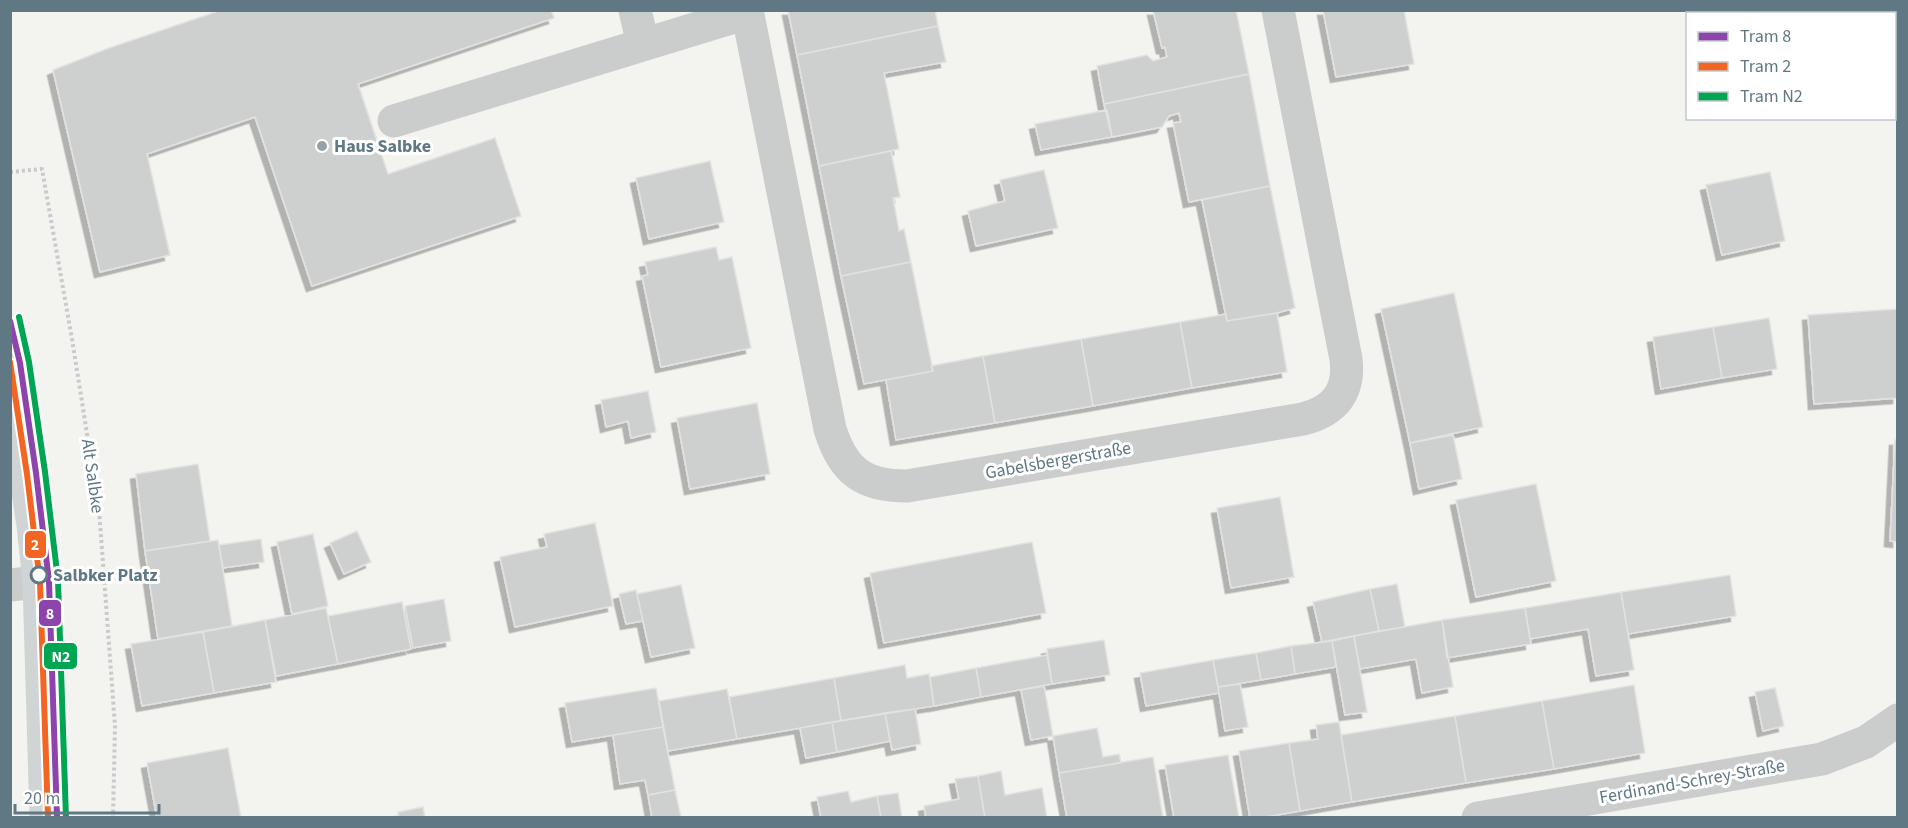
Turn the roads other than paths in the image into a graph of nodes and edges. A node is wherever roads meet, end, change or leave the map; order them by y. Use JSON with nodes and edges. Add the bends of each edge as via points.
{"nodes":[{"id":1,"x":635,"y":10,"type":"edge"},
{"id":2,"x":1278,"y":10,"type":"edge"},
{"id":3,"x":747,"y":12,"type":"edge"},
{"id":4,"x":644,"y":45,"type":"junction"},
{"id":5,"x":394,"y":121,"type":"dead end"},
{"id":6,"x":10,"y":370,"type":"edge"},
{"id":7,"x":25,"y":583,"type":"edge"},
{"id":8,"x":1898,"y":720,"type":"edge"},
{"id":9,"x":46,"y":818,"type":"edge"},
{"id":10,"x":1478,"y":818,"type":"edge"}],
"edges":[{"from":1,"to":4,"type":"street"},
{"from":2,"to":3,"type":"street","name":"Gabelsbergerstraße","via":[[1346,359],[1346,376],[1336,400],[1325,411],[1303,419],[908,486],[874,482],[856,473],[834,444]]},
{"from":3,"to":4,"type":"street"},
{"from":4,"to":5,"type":"street"},
{"from":6,"to":7,"type":"main road","via":[[33,525]]},
{"from":7,"to":9,"type":"main road"},
{"from":8,"to":10,"type":"street","name":"Ferdinand-Schrey-Straße","via":[[1866,742],[1822,759]]}]}
